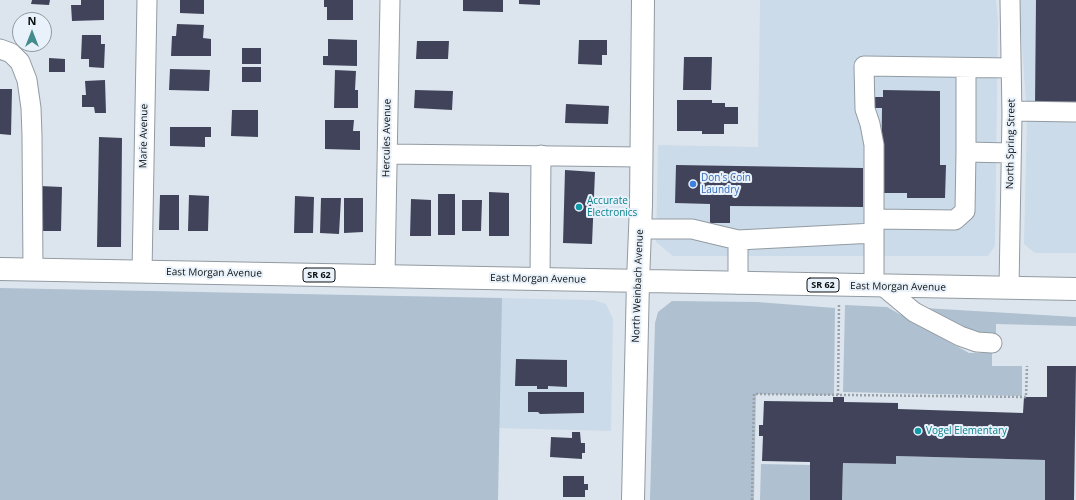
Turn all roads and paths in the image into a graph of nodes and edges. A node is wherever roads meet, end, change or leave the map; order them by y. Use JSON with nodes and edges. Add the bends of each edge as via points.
{"nodes":[{"id":1,"x":147,"y":0,"type":"edge"},
{"id":2,"x":390,"y":0,"type":"edge"},
{"id":3,"x":643,"y":0,"type":"edge"},
{"id":4,"x":1010,"y":0,"type":"edge"},
{"id":5,"x":0,"y":50,"type":"edge"},
{"id":6,"x":966,"y":68,"type":"junction"},
{"id":7,"x":1011,"y":68,"type":"junction"},
{"id":8,"x":1012,"y":111,"type":"junction"},
{"id":9,"x":1076,"y":112,"type":"edge"},
{"id":10,"x":966,"y":152,"type":"junction"},
{"id":11,"x":1011,"y":153,"type":"junction"},
{"id":12,"x":387,"y":154,"type":"junction"},
{"id":13,"x":541,"y":155,"type":"junction"},
{"id":14,"x":642,"y":157,"type":"junction"},
{"id":15,"x":874,"y":226,"type":"junction"},
{"id":16,"x":640,"y":229,"type":"junction"},
{"id":17,"x":738,"y":240,"type":"junction"},
{"id":18,"x":0,"y":269,"type":"edge"},
{"id":19,"x":33,"y":270,"type":"junction"},
{"id":20,"x":142,"y":272,"type":"junction"},
{"id":21,"x":385,"y":276,"type":"junction"},
{"id":22,"x":540,"y":279,"type":"junction"},
{"id":23,"x":638,"y":281,"type":"junction"},
{"id":24,"x":738,"y":284,"type":"junction"},
{"id":25,"x":879,"y":286,"type":"junction"},
{"id":26,"x":1009,"y":288,"type":"junction"},
{"id":27,"x":1076,"y":289,"type":"edge"},
{"id":28,"x":839,"y":305,"type":"dead end"},
{"id":29,"x":992,"y":343,"type":"dead end"},
{"id":30,"x":1027,"y":366,"type":"dead end"},
{"id":31,"x":838,"y":395,"type":"junction"},
{"id":32,"x":633,"y":500,"type":"edge"},
{"id":33,"x":752,"y":500,"type":"edge"}],
"edges":[{"from":1,"to":20,"type":"street","name":"Marie Avenue"},
{"from":2,"to":12,"type":"street","name":"Hercules Avenue"},
{"from":3,"to":14,"type":"main road","name":"North Weinbach Avenue"},
{"from":4,"to":7,"type":"street","name":"North Spring Street"},
{"from":5,"to":19,"type":"street","via":[[11,53],[20,62],[27,80],[32,129]]},
{"from":6,"to":7,"type":"street"},
{"from":6,"to":10,"type":"street"},
{"from":6,"to":15,"type":"street","via":[[864,66],[865,109],[874,145]]},
{"from":7,"to":8,"type":"street","name":"North Spring Street"},
{"from":8,"to":9,"type":"street"},
{"from":8,"to":11,"type":"street","name":"North Spring Street"},
{"from":10,"to":11,"type":"street"},
{"from":10,"to":15,"type":"street","via":[[965,211],[954,220]]},
{"from":11,"to":26,"type":"street","name":"North Spring Street"},
{"from":12,"to":13,"type":"street"},
{"from":12,"to":21,"type":"street","name":"Hercules Avenue"},
{"from":13,"to":14,"type":"street"},
{"from":13,"to":22,"type":"street"},
{"from":14,"to":16,"type":"main road","name":"North Weinbach Avenue"},
{"from":15,"to":17,"type":"street"},
{"from":15,"to":25,"type":"street"},
{"from":16,"to":17,"type":"street","via":[[692,229]]},
{"from":16,"to":23,"type":"main road","name":"North Weinbach Avenue"},
{"from":17,"to":24,"type":"street"},
{"from":18,"to":19,"type":"main road","name":"East Morgan Avenue","number":"SR 62"},
{"from":19,"to":20,"type":"main road","name":"East Morgan Avenue","number":"SR 62"},
{"from":20,"to":21,"type":"main road","name":"East Morgan Avenue","number":"SR 62"},
{"from":21,"to":22,"type":"main road","name":"East Morgan Avenue","number":"SR 62"},
{"from":22,"to":23,"type":"main road","name":"East Morgan Avenue","number":"SR 62"},
{"from":23,"to":24,"type":"main road","name":"East Morgan Avenue","number":"SR 62"},
{"from":23,"to":32,"type":"main road","name":"North Weinbach Avenue"},
{"from":24,"to":25,"type":"main road","name":"East Morgan Avenue","number":"SR 62"},
{"from":25,"to":26,"type":"main road","name":"East Morgan Avenue","number":"SR 62"},
{"from":25,"to":29,"type":"street","via":[[914,312],[960,336],[977,342]]},
{"from":26,"to":27,"type":"main road","name":"East Morgan Avenue","number":"SR 62"},
{"from":28,"to":31,"type":"path"},
{"from":30,"to":31,"type":"path","via":[[1026,397]]},
{"from":31,"to":33,"type":"path","via":[[754,394]]}]}
